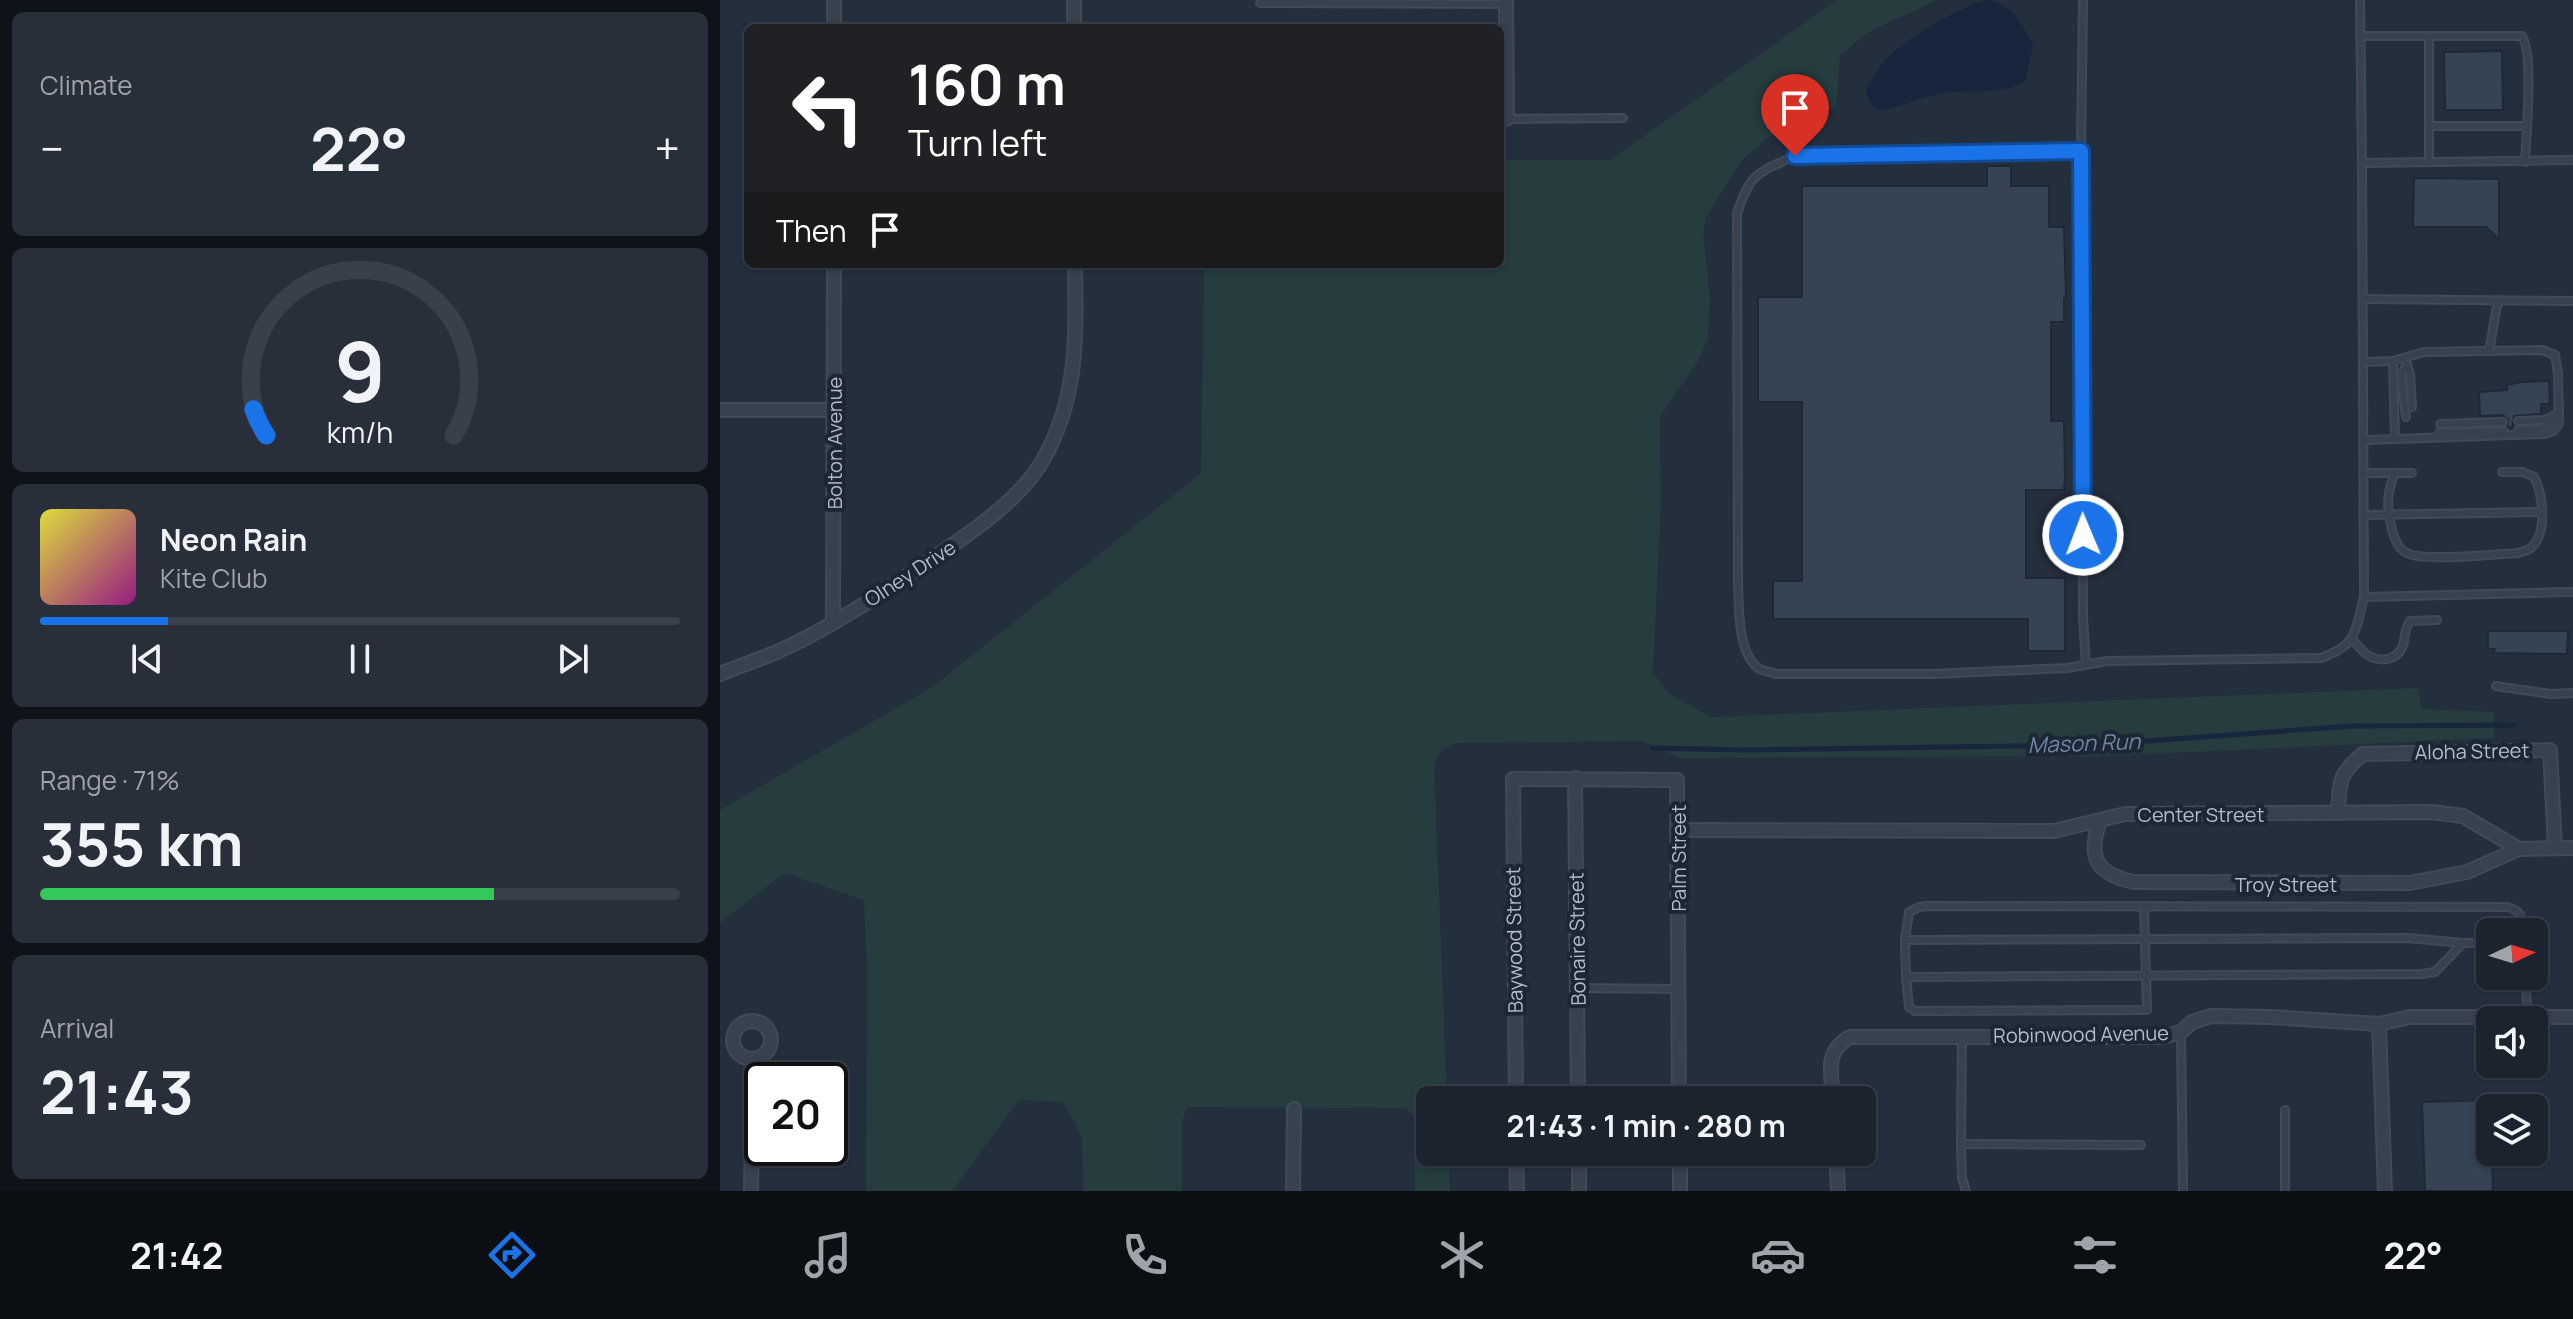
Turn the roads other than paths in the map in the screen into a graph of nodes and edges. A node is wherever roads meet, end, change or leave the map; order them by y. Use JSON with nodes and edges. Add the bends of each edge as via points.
{"nodes":[{"id":1,"x":834,"y":0,"type":"edge"},
{"id":2,"x":1074,"y":0,"type":"edge"},
{"id":3,"x":2083,"y":0,"type":"edge"},
{"id":4,"x":2360,"y":0,"type":"edge"},
{"id":5,"x":1506,"y":2,"type":"edge"},
{"id":6,"x":1260,"y":3,"type":"dead end"},
{"id":7,"x":834,"y":24,"type":"edge"},
{"id":8,"x":1074,"y":24,"type":"edge"},
{"id":9,"x":2360,"y":36,"type":"junction"},
{"id":10,"x":2429,"y":37,"type":"junction"},
{"id":11,"x":1623,"y":118,"type":"dead end"},
{"id":12,"x":1507,"y":119,"type":"joint"},
{"id":13,"x":2429,"y":126,"type":"junction"},
{"id":14,"x":2526,"y":126,"type":"junction"},
{"id":15,"x":2081,"y":151,"type":"junction"},
{"id":16,"x":2573,"y":160,"type":"edge"},
{"id":17,"x":2429,"y":162,"type":"junction"},
{"id":18,"x":2525,"y":162,"type":"junction"},
{"id":19,"x":2362,"y":163,"type":"junction"},
{"id":20,"x":834,"y":268,"type":"edge"},
{"id":21,"x":1075,"y":268,"type":"edge"},
{"id":22,"x":2363,"y":299,"type":"junction"},
{"id":23,"x":2498,"y":300,"type":"junction"},
{"id":24,"x":2573,"y":301,"type":"edge"},
{"id":25,"x":2489,"y":351,"type":"junction"},
{"id":26,"x":2409,"y":357,"type":"junction"},
{"id":27,"x":2393,"y":361,"type":"junction"},
{"id":28,"x":2363,"y":362,"type":"junction"},
{"id":29,"x":2406,"y":366,"type":"junction"},
{"id":30,"x":2412,"y":407,"type":"dead end"},
{"id":31,"x":720,"y":410,"type":"edge"},
{"id":32,"x":834,"y":410,"type":"junction"},
{"id":33,"x":2559,"y":414,"type":"junction"},
{"id":34,"x":2406,"y":417,"type":"dead end"},
{"id":35,"x":2518,"y":421,"type":"dead end"},
{"id":36,"x":2503,"y":422,"type":"dead end"},
{"id":37,"x":2518,"y":430,"type":"dead end"},
{"id":38,"x":2504,"y":431,"type":"dead end"},
{"id":39,"x":2395,"y":439,"type":"junction"},
{"id":40,"x":2363,"y":440,"type":"junction"},
{"id":41,"x":2502,"y":472,"type":"dead end"},
{"id":42,"x":2363,"y":473,"type":"junction"},
{"id":43,"x":2395,"y":473,"type":"junction"},
{"id":44,"x":2412,"y":473,"type":"dead end"},
{"id":45,"x":2541,"y":512,"type":"junction"},
{"id":46,"x":2364,"y":515,"type":"junction"},
{"id":47,"x":2388,"y":515,"type":"junction"},
{"id":48,"x":2573,"y":592,"type":"edge"},
{"id":49,"x":2364,"y":597,"type":"junction"},
{"id":50,"x":2437,"y":620,"type":"dead end"},
{"id":51,"x":833,"y":621,"type":"junction"},
{"id":52,"x":2353,"y":640,"type":"junction"},
{"id":53,"x":2086,"y":664,"type":"junction"},
{"id":54,"x":720,"y":674,"type":"edge"},
{"id":55,"x":2496,"y":686,"type":"dead end"},
{"id":56,"x":2573,"y":693,"type":"edge"},
{"id":57,"x":1575,"y":778,"type":"junction"},
{"id":58,"x":1513,"y":779,"type":"joint"},
{"id":59,"x":2338,"y":812,"type":"junction"},
{"id":60,"x":2100,"y":821,"type":"junction"},
{"id":61,"x":1678,"y":830,"type":"junction"},
{"id":62,"x":2555,"y":848,"type":"junction"},
{"id":63,"x":2573,"y":848,"type":"edge"},
{"id":64,"x":2519,"y":849,"type":"junction"},
{"id":65,"x":2144,"y":906,"type":"junction"},
{"id":66,"x":2522,"y":918,"type":"edge"},
{"id":67,"x":2144,"y":938,"type":"junction"},
{"id":68,"x":1905,"y":940,"type":"junction"},
{"id":69,"x":2463,"y":943,"type":"junction"},
{"id":70,"x":2476,"y":943,"type":"edge"},
{"id":71,"x":2146,"y":976,"type":"junction"},
{"id":72,"x":1906,"y":977,"type":"junction"},
{"id":73,"x":1577,"y":988,"type":"junction"},
{"id":74,"x":1679,"y":989,"type":"junction"},
{"id":75,"x":2476,"y":1017,"type":"edge"},
{"id":76,"x":2548,"y":1017,"type":"edge"},
{"id":77,"x":2573,"y":1017,"type":"edge"},
{"id":78,"x":2379,"y":1024,"type":"junction"},
{"id":79,"x":2181,"y":1032,"type":"junction"},
{"id":80,"x":1962,"y":1035,"type":"junction"},
{"id":81,"x":753,"y":1060,"type":"dead end"},
{"id":82,"x":1516,"y":1086,"type":"edge"},
{"id":83,"x":1578,"y":1086,"type":"edge"},
{"id":84,"x":1679,"y":1086,"type":"edge"},
{"id":85,"x":1832,"y":1086,"type":"edge"},
{"id":86,"x":1294,"y":1109,"type":"dead end"},
{"id":87,"x":2285,"y":1110,"type":"dead end"},
{"id":88,"x":1961,"y":1144,"type":"junction"},
{"id":89,"x":2141,"y":1145,"type":"dead end"},
{"id":90,"x":1516,"y":1166,"type":"edge"},
{"id":91,"x":1579,"y":1166,"type":"edge"},
{"id":92,"x":1680,"y":1166,"type":"edge"},
{"id":93,"x":1837,"y":1166,"type":"edge"},
{"id":94,"x":751,"y":1191,"type":"edge"},
{"id":95,"x":1293,"y":1191,"type":"edge"},
{"id":96,"x":1517,"y":1191,"type":"edge"},
{"id":97,"x":1579,"y":1191,"type":"edge"},
{"id":98,"x":1680,"y":1191,"type":"edge"},
{"id":99,"x":1838,"y":1191,"type":"edge"},
{"id":100,"x":1966,"y":1191,"type":"edge"},
{"id":101,"x":2183,"y":1191,"type":"edge"},
{"id":102,"x":2285,"y":1191,"type":"edge"},
{"id":103,"x":2385,"y":1191,"type":"edge"}],
"edges":[{"from":1,"to":7,"type":"street"},
{"from":2,"to":8,"type":"street"},
{"from":3,"to":15,"type":"lane"},
{"from":4,"to":9,"type":"lane"},
{"from":5,"to":6,"type":"lane"},
{"from":5,"to":12,"type":"street"},
{"from":9,"to":10,"type":"lane"},
{"from":9,"to":19,"type":"lane"},
{"from":10,"to":13,"type":"lane"},
{"from":10,"to":14,"type":"lane","via":[[2522,36]]},
{"from":11,"to":12,"type":"lane"},
{"from":13,"to":14,"type":"lane"},
{"from":13,"to":17,"type":"lane"},
{"from":14,"to":18,"type":"lane"},
{"from":15,"to":53,"type":"lane"},
{"from":15,"to":53,"type":"lane","via":[[1795,156],[1759,172],[1737,214],[1738,582],[1746,649],[1757,667],[1776,674],[1933,674]]},
{"from":16,"to":18,"type":"lane"},
{"from":17,"to":18,"type":"lane"},
{"from":17,"to":19,"type":"lane"},
{"from":19,"to":22,"type":"lane"},
{"from":20,"to":32,"type":"street","name":"Bolton Avenue"},
{"from":21,"to":51,"type":"street","name":"Olney Drive","via":[[1071,386],[1042,462],[1010,500],[964,537]]},
{"from":22,"to":23,"type":"lane"},
{"from":22,"to":28,"type":"lane"},
{"from":23,"to":24,"type":"lane"},
{"from":23,"to":25,"type":"lane"},
{"from":25,"to":26,"type":"lane"},
{"from":25,"to":33,"type":"lane","via":[[2542,350],[2555,355]]},
{"from":26,"to":27,"type":"lane"},
{"from":26,"to":29,"type":"lane"},
{"from":27,"to":28,"type":"lane"},
{"from":27,"to":39,"type":"lane"},
{"from":28,"to":40,"type":"lane"},
{"from":29,"to":30,"type":"lane"},
{"from":29,"to":34,"type":"lane","via":[[2401,375]]},
{"from":31,"to":32,"type":"street"},
{"from":32,"to":51,"type":"street","name":"Bolton Avenue"},
{"from":33,"to":35,"type":"lane"},
{"from":33,"to":37,"type":"lane","via":[[2544,429]]},
{"from":33,"to":39,"type":"lane","via":[[2559,424],[2545,434]]},
{"from":36,"to":38,"type":"lane","via":[[2439,428]]},
{"from":39,"to":40,"type":"lane"},
{"from":40,"to":42,"type":"lane"},
{"from":41,"to":45,"type":"lane","via":[[2534,477]]},
{"from":42,"to":43,"type":"lane"},
{"from":42,"to":46,"type":"lane"},
{"from":43,"to":44,"type":"lane"},
{"from":43,"to":47,"type":"lane"},
{"from":45,"to":47,"type":"lane"},
{"from":45,"to":47,"type":"lane","via":[[2540,533],[2531,548],[2518,553],[2422,556],[2406,553],[2395,541]]},
{"from":46,"to":47,"type":"lane"},
{"from":46,"to":49,"type":"lane"},
{"from":48,"to":49,"type":"lane"},
{"from":49,"to":52,"type":"lane"},
{"from":50,"to":52,"type":"lane","via":[[2410,621],[2403,647],[2393,658],[2367,654]]},
{"from":51,"to":54,"type":"street","name":"Olney Drive"},
{"from":52,"to":53,"type":"lane","via":[[2321,658]]},
{"from":55,"to":56,"type":"lane"},
{"from":57,"to":58,"type":"street","name":"Palm Street"},
{"from":57,"to":61,"type":"street","name":"Palm Street","via":[[1677,780]]},
{"from":57,"to":73,"type":"street","name":"Bonaire Street"},
{"from":58,"to":82,"type":"street","name":"Baywood Street"},
{"from":59,"to":60,"type":"street","name":"Center Street","via":[[2125,814]]},
{"from":59,"to":62,"type":"street","name":"Aloha Street","via":[[2340,782],[2347,766],[2363,754],[2550,750]]},
{"from":59,"to":64,"type":"street","name":"Center Street","via":[[2463,816]]},
{"from":60,"to":61,"type":"street","name":"Center Street","via":[[2054,831]]},
{"from":60,"to":64,"type":"street","name":"Troy Street","via":[[2092,841],[2097,863],[2113,878],[2134,882],[2410,883],[2467,872]]},
{"from":61,"to":74,"type":"street","name":"Palm Street"},
{"from":62,"to":63,"type":"street"},
{"from":62,"to":64,"type":"street"},
{"from":65,"to":66,"type":"lane","via":[[2508,907]]},
{"from":65,"to":67,"type":"lane"},
{"from":65,"to":68,"type":"lane","via":[[1919,907],[1909,912]]},
{"from":67,"to":68,"type":"lane"},
{"from":67,"to":69,"type":"lane","via":[[2408,938]]},
{"from":67,"to":71,"type":"lane"},
{"from":68,"to":72,"type":"lane"},
{"from":69,"to":70,"type":"lane"},
{"from":69,"to":71,"type":"lane","via":[[2435,972],[2422,974]]},
{"from":71,"to":72,"type":"lane"},
{"from":71,"to":72,"type":"lane","via":[[2147,1010],[1915,1011],[1909,1007]]},
{"from":73,"to":74,"type":"lane"},
{"from":73,"to":83,"type":"street","name":"Bonaire Street"},
{"from":74,"to":84,"type":"street","name":"Palm Street"},
{"from":75,"to":78,"type":"street","name":"Robinwood Avenue","via":[[2410,1017]]},
{"from":76,"to":77,"type":"street","name":"Robinwood Avenue"},
{"from":78,"to":79,"type":"street","name":"Robinwood Avenue","via":[[2211,1016]]},
{"from":78,"to":103,"type":"street"},
{"from":79,"to":80,"type":"street","name":"Robinwood Avenue","via":[[2163,1037]]},
{"from":79,"to":101,"type":"lane"},
{"from":80,"to":85,"type":"street","name":"Robinwood Avenue","via":[[1850,1037],[1831,1055]]},
{"from":80,"to":88,"type":"lane"},
{"from":81,"to":94,"type":"street"},
{"from":86,"to":95,"type":"street"},
{"from":87,"to":102,"type":"lane"},
{"from":88,"to":89,"type":"lane"},
{"from":88,"to":100,"type":"lane"},
{"from":90,"to":96,"type":"street"},
{"from":91,"to":97,"type":"street"},
{"from":92,"to":98,"type":"street"},
{"from":93,"to":99,"type":"street"}]}
